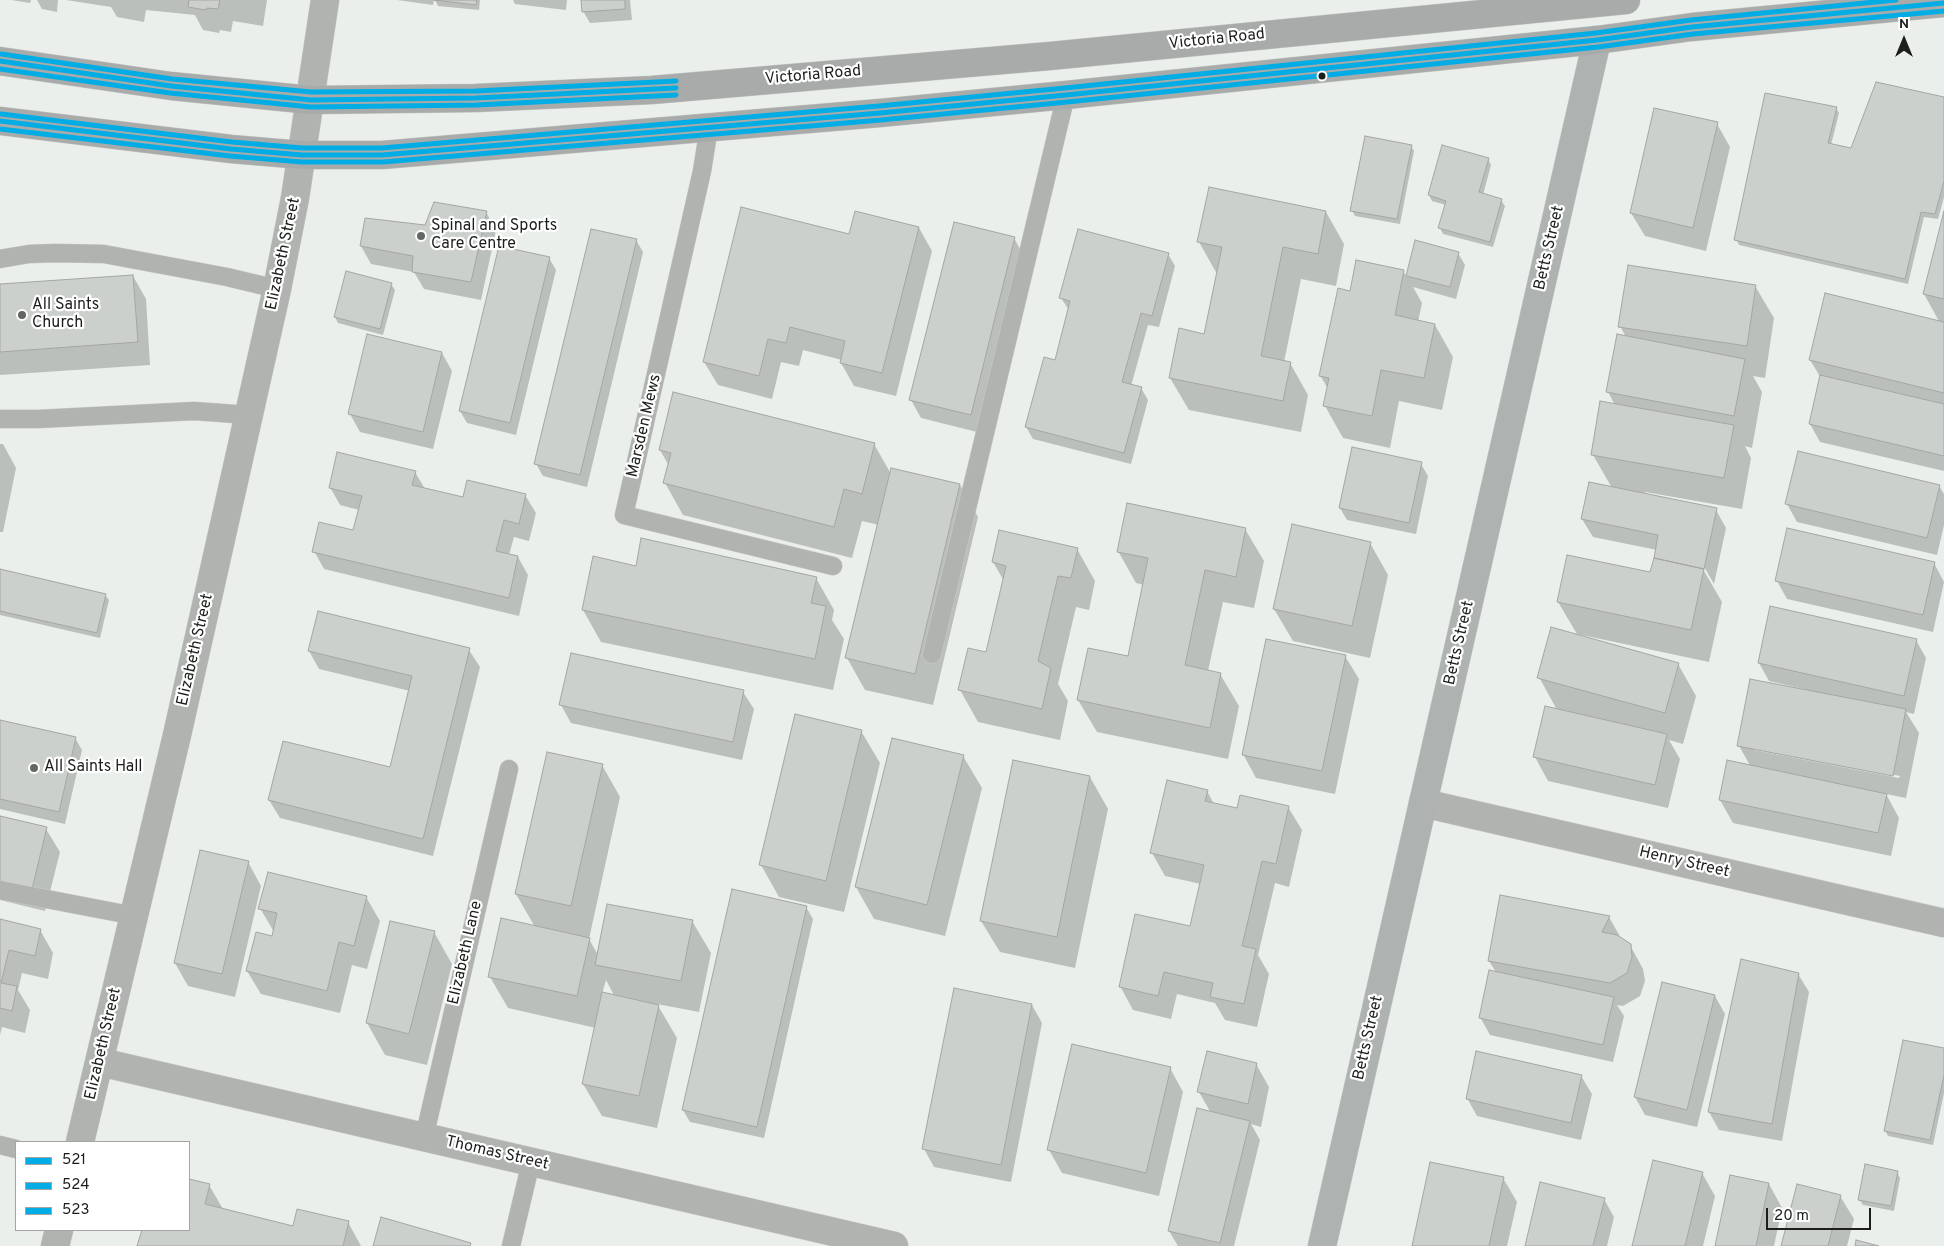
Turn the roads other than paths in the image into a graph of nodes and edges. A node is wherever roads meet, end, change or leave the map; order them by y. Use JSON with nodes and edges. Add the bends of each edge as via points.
{"nodes":[{"id":1,"x":325,"y":0,"type":"edge"},
{"id":2,"x":1613,"y":1,"type":"edge"},
{"id":3,"x":1944,"y":3,"type":"edge"},
{"id":4,"x":1597,"y":40,"type":"junction"},
{"id":5,"x":0,"y":61,"type":"edge"},
{"id":6,"x":1066,"y":95,"type":"junction"},
{"id":7,"x":310,"y":100,"type":"junction"},
{"id":8,"x":0,"y":121,"type":"edge"},
{"id":9,"x":709,"y":127,"type":"junction"},
{"id":10,"x":302,"y":155,"type":"junction"},
{"id":11,"x":0,"y":258,"type":"edge"},
{"id":12,"x":277,"y":289,"type":"junction"},
{"id":13,"x":249,"y":415,"type":"junction"},
{"id":14,"x":0,"y":419,"type":"edge"},
{"id":15,"x":833,"y":566,"type":"dead end"},
{"id":16,"x":932,"y":654,"type":"dead end"},
{"id":17,"x":509,"y":769,"type":"dead end"},
{"id":18,"x":1423,"y":803,"type":"junction"},
{"id":19,"x":0,"y":890,"type":"edge"},
{"id":20,"x":135,"y":916,"type":"junction"},
{"id":21,"x":1944,"y":923,"type":"edge"},
{"id":22,"x":100,"y":1062,"type":"junction"},
{"id":23,"x":424,"y":1138,"type":"junction"},
{"id":24,"x":80,"y":1141,"type":"edge"},
{"id":25,"x":0,"y":1145,"type":"edge"},
{"id":26,"x":15,"y":1149,"type":"edge"},
{"id":27,"x":531,"y":1162,"type":"junction"},
{"id":28,"x":59,"y":1231,"type":"edge"},
{"id":29,"x":828,"y":1238,"type":"edge"},
{"id":30,"x":56,"y":1246,"type":"edge"},
{"id":31,"x":511,"y":1246,"type":"edge"},
{"id":32,"x":894,"y":1246,"type":"edge"},
{"id":33,"x":1322,"y":1246,"type":"edge"}],
"edges":[{"from":1,"to":7,"type":"street","name":"Elizabeth Street"},
{"from":2,"to":7,"type":"main road","name":"Victoria Road","via":[[1050,56],[652,90],[476,98]]},
{"from":3,"to":4,"type":"main road","via":[[1692,27]]},
{"from":4,"to":6,"type":"main road"},
{"from":4,"to":18,"type":"street","name":"Betts Street"},
{"from":5,"to":7,"type":"main road","name":"Victoria Road","via":[[171,86]]},
{"from":6,"to":9,"type":"main road"},
{"from":6,"to":16,"type":"lane"},
{"from":7,"to":10,"type":"street","name":"Elizabeth Street"},
{"from":8,"to":10,"type":"main road","via":[[128,138]]},
{"from":9,"to":10,"type":"main road","via":[[382,155]]},
{"from":9,"to":15,"type":"lane","name":"Marsden Mews","via":[[702,171],[624,515]]},
{"from":10,"to":12,"type":"street","name":"Elizabeth Street"},
{"from":11,"to":12,"type":"lane","via":[[55,252],[104,254]]},
{"from":12,"to":13,"type":"street","name":"Elizabeth Street"},
{"from":13,"to":14,"type":"lane","via":[[194,410]]},
{"from":13,"to":20,"type":"street","name":"Elizabeth Street"},
{"from":17,"to":23,"type":"lane","name":"Elizabeth Lane"},
{"from":18,"to":21,"type":"street","name":"Henry Street"},
{"from":18,"to":33,"type":"street","name":"Betts Street"},
{"from":19,"to":20,"type":"lane"},
{"from":20,"to":22,"type":"street","name":"Elizabeth Street"},
{"from":22,"to":23,"type":"street","name":"Thomas Street"},
{"from":22,"to":24,"type":"street","name":"Elizabeth Street"},
{"from":23,"to":27,"type":"street","name":"Thomas Street"},
{"from":25,"to":26,"type":"lane"},
{"from":27,"to":29,"type":"street","name":"Thomas Street"},
{"from":27,"to":31,"type":"lane"},
{"from":28,"to":30,"type":"street"},
{"from":29,"to":32,"type":"street","name":"Thomas Street"}]}
